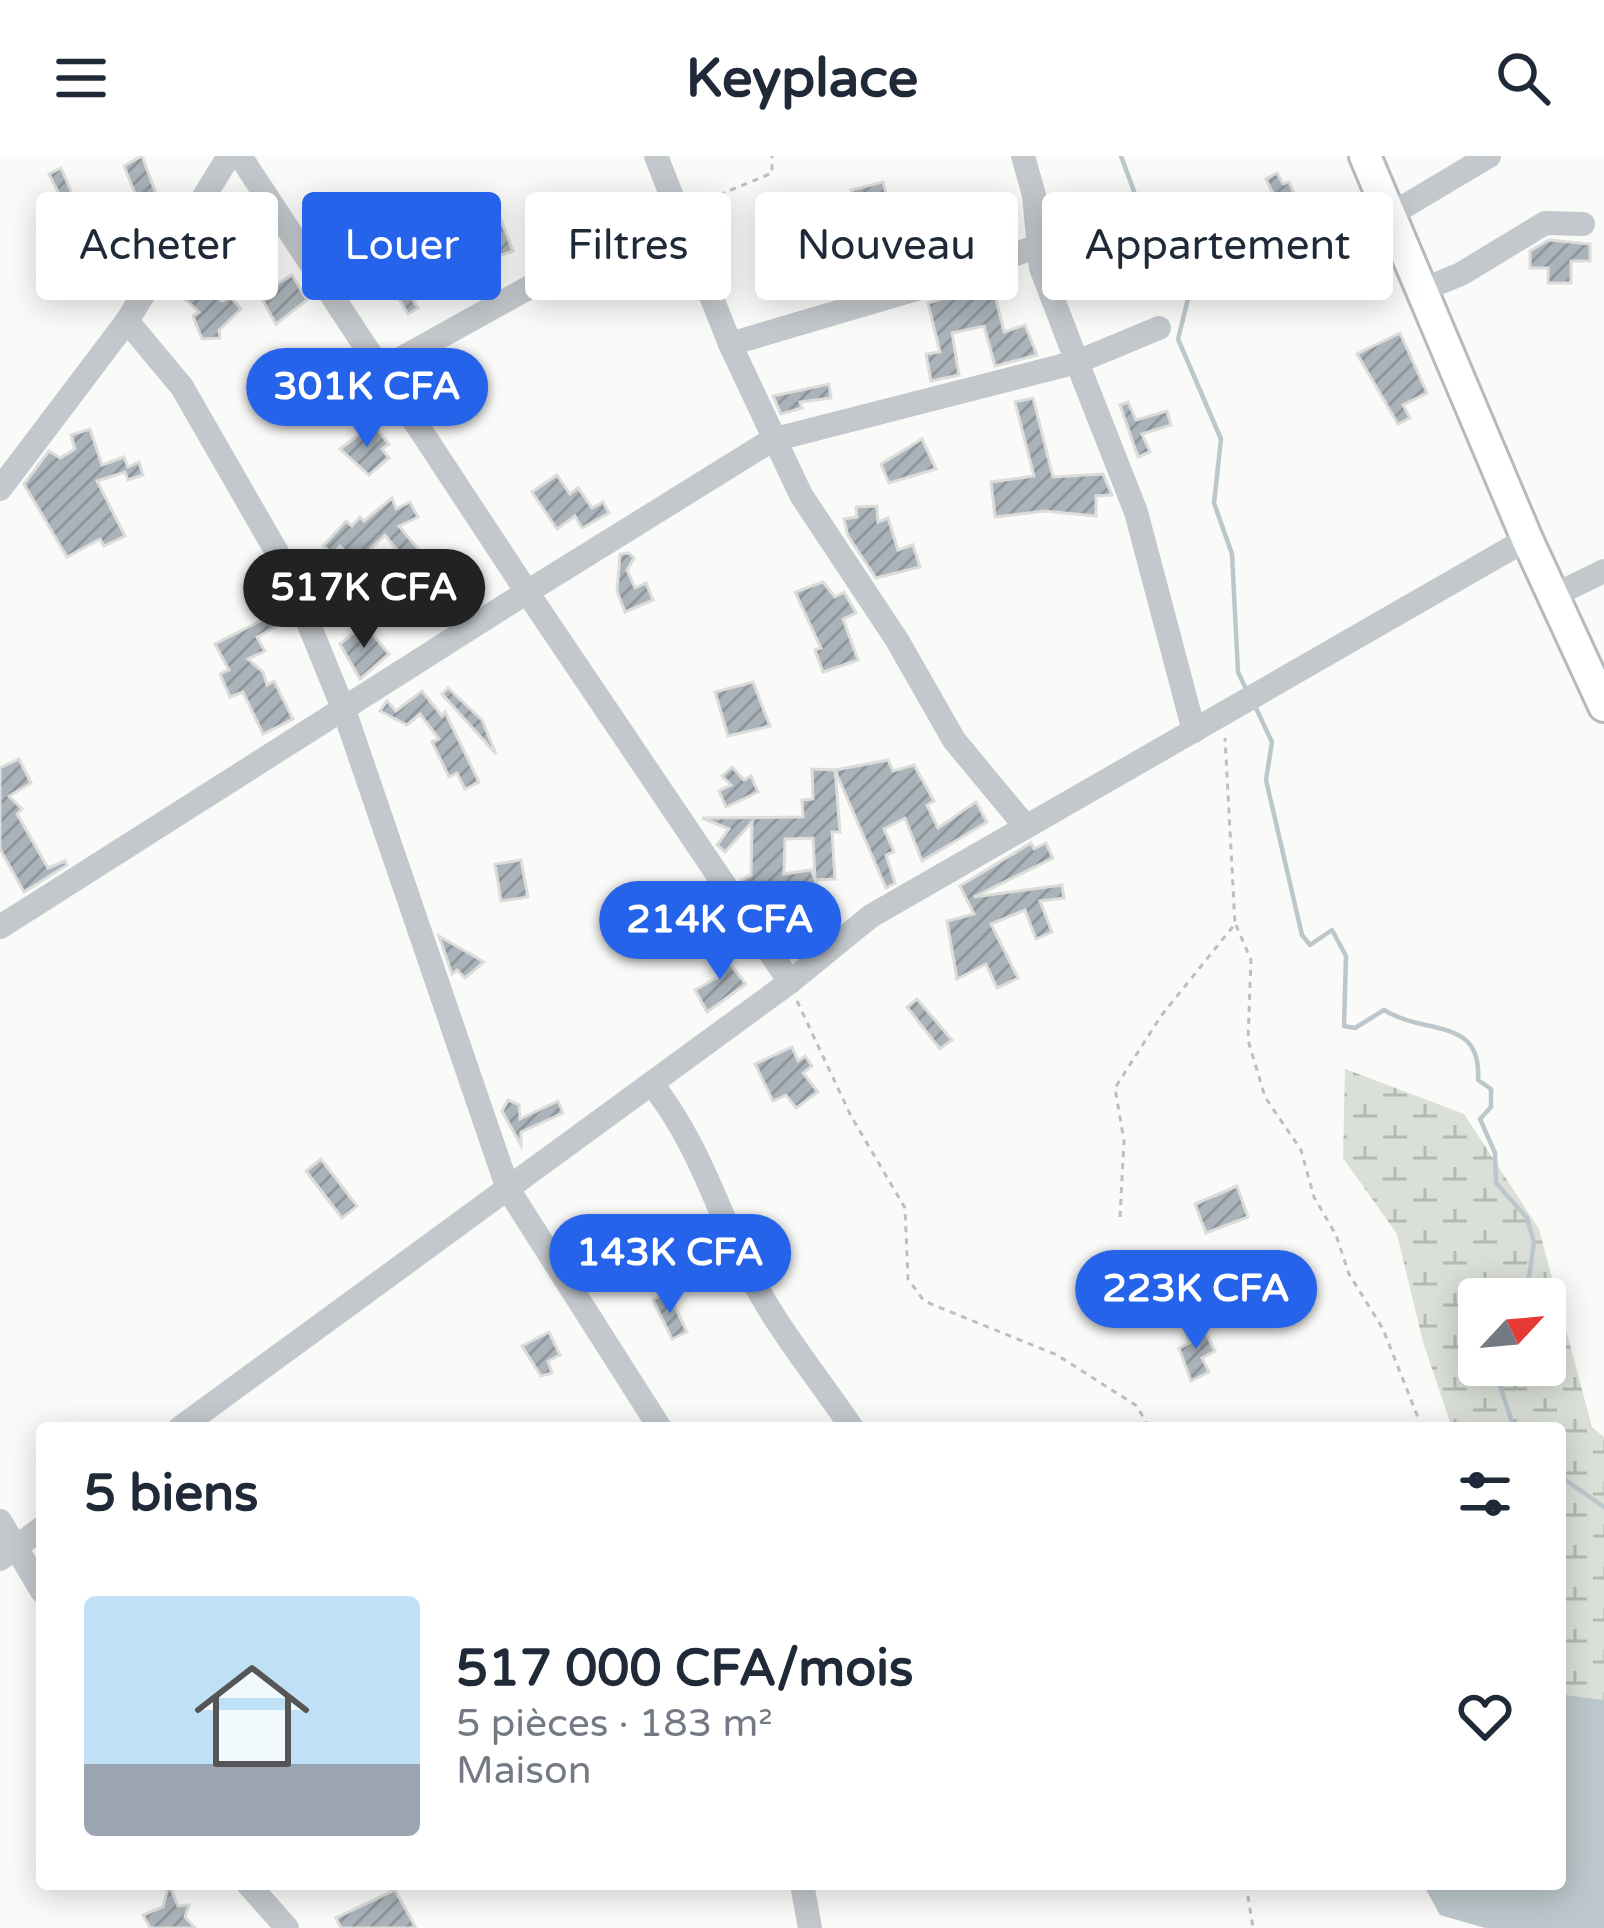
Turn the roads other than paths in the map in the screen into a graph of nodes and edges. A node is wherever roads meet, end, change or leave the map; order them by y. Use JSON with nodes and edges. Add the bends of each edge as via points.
{"nodes":[{"id":1,"x":229,"y":156,"type":"edge"},
{"id":2,"x":240,"y":156,"type":"edge"},
{"id":3,"x":656,"y":156,"type":"edge"},
{"id":4,"x":1023,"y":156,"type":"edge"},
{"id":5,"x":1365,"y":156,"type":"edge"},
{"id":6,"x":1489,"y":156,"type":"edge"},
{"id":7,"x":669,"y":192,"type":"edge"},
{"id":8,"x":1380,"y":192,"type":"edge"},
{"id":9,"x":1393,"y":213,"type":"edge"},
{"id":10,"x":1393,"y":222,"type":"edge"},
{"id":11,"x":1583,"y":224,"type":"dead end"},
{"id":12,"x":1038,"y":246,"type":"junction"},
{"id":13,"x":525,"y":290,"type":"edge"},
{"id":14,"x":1422,"y":290,"type":"junction"},
{"id":15,"x":712,"y":300,"type":"edge"},
{"id":16,"x":127,"y":321,"type":"junction"},
{"id":17,"x":1160,"y":328,"type":"dead end"},
{"id":18,"x":730,"y":344,"type":"junction"},
{"id":19,"x":1077,"y":362,"type":"junction"},
{"id":20,"x":384,"y":368,"type":"junction"},
{"id":21,"x":772,"y":440,"type":"junction"},
{"id":22,"x":0,"y":489,"type":"edge"},
{"id":23,"x":1527,"y":539,"type":"junction"},
{"id":24,"x":1604,"y":571,"type":"edge"},
{"id":25,"x":527,"y":592,"type":"junction"},
{"id":26,"x":1553,"y":596,"type":"junction"},
{"id":27,"x":1594,"y":659,"type":"edge"},
{"id":28,"x":1604,"y":706,"type":"edge"},
{"id":29,"x":345,"y":713,"type":"junction"},
{"id":30,"x":1194,"y":730,"type":"junction"},
{"id":31,"x":1026,"y":827,"type":"junction"},
{"id":32,"x":0,"y":927,"type":"edge"},
{"id":33,"x":790,"y":982,"type":"junction"},
{"id":34,"x":652,"y":1084,"type":"junction"},
{"id":35,"x":508,"y":1189,"type":"junction"},
{"id":36,"x":188,"y":1422,"type":"edge"},
{"id":37,"x":656,"y":1422,"type":"edge"},
{"id":38,"x":846,"y":1422,"type":"edge"},
{"id":39,"x":0,"y":1521,"type":"edge"},
{"id":40,"x":36,"y":1532,"type":"edge"},
{"id":41,"x":9,"y":1552,"type":"edge"},
{"id":42,"x":36,"y":1584,"type":"edge"},
{"id":43,"x":253,"y":1890,"type":"edge"},
{"id":44,"x":803,"y":1890,"type":"edge"},
{"id":45,"x":287,"y":1928,"type":"edge"},
{"id":46,"x":810,"y":1928,"type":"edge"}],
"edges":[{"from":1,"to":16,"type":"street"},
{"from":2,"to":20,"type":"street"},
{"from":3,"to":7,"type":"street"},
{"from":4,"to":12,"type":"street"},
{"from":5,"to":8,"type":"main road"},
{"from":6,"to":9,"type":"street"},
{"from":10,"to":14,"type":"main road"},
{"from":11,"to":14,"type":"street","via":[[1545,223]]},
{"from":12,"to":18,"type":"street"},
{"from":12,"to":19,"type":"street"},
{"from":13,"to":20,"type":"street"},
{"from":14,"to":23,"type":"main road"},
{"from":15,"to":18,"type":"street"},
{"from":16,"to":22,"type":"street"},
{"from":16,"to":29,"type":"street","via":[[182,387],[286,568]]},
{"from":17,"to":19,"type":"street"},
{"from":18,"to":21,"type":"street"},
{"from":19,"to":21,"type":"street"},
{"from":19,"to":30,"type":"street","via":[[1136,512]]},
{"from":20,"to":25,"type":"street"},
{"from":21,"to":25,"type":"street"},
{"from":21,"to":31,"type":"street","via":[[954,740]]},
{"from":23,"to":26,"type":"main road"},
{"from":23,"to":30,"type":"street"},
{"from":24,"to":26,"type":"street"},
{"from":25,"to":29,"type":"street"},
{"from":25,"to":33,"type":"street"},
{"from":26,"to":27,"type":"main road"},
{"from":27,"to":28,"type":"main road"},
{"from":29,"to":32,"type":"street"},
{"from":29,"to":35,"type":"street"},
{"from":30,"to":31,"type":"street"},
{"from":31,"to":33,"type":"street","via":[[871,916]]},
{"from":33,"to":34,"type":"street"},
{"from":34,"to":35,"type":"street"},
{"from":34,"to":38,"type":"street","via":[[687,1129],[789,1346]]},
{"from":35,"to":36,"type":"street"},
{"from":35,"to":37,"type":"street"},
{"from":39,"to":41,"type":"street"},
{"from":40,"to":41,"type":"street"},
{"from":41,"to":42,"type":"street"},
{"from":43,"to":45,"type":"street"},
{"from":44,"to":46,"type":"street"}]}
